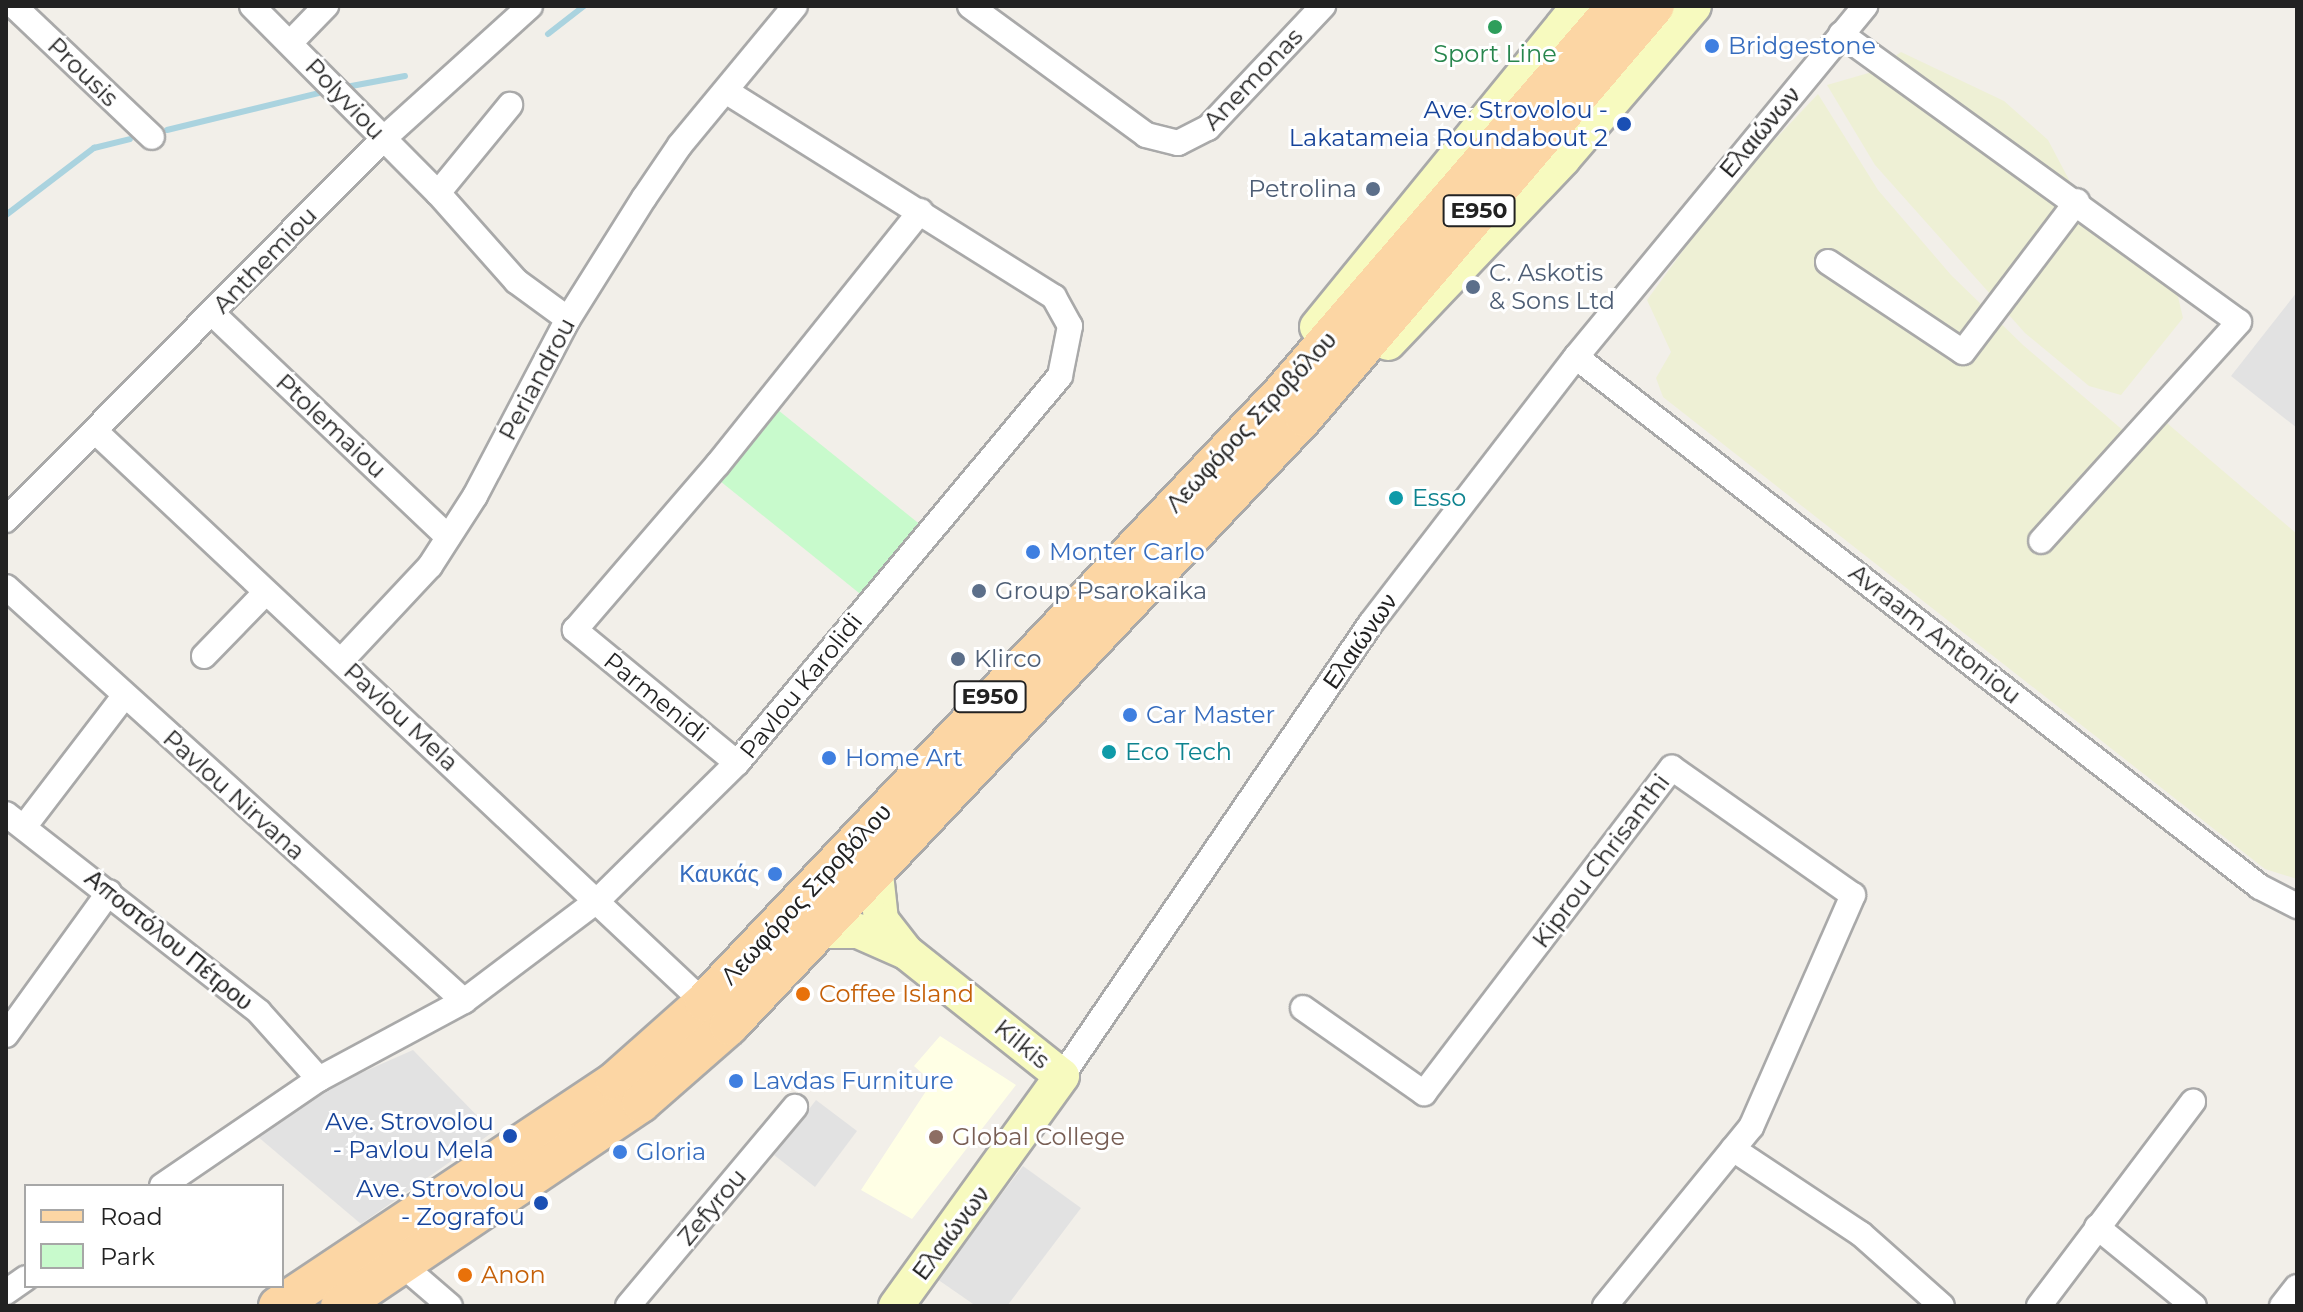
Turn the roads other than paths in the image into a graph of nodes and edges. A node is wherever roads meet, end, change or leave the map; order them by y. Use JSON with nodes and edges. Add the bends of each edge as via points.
{"nodes":[{"id":1,"x":252,"y":6,"type":"edge"},
{"id":2,"x":326,"y":6,"type":"edge"},
{"id":3,"x":530,"y":6,"type":"edge"},
{"id":4,"x":795,"y":6,"type":"edge"},
{"id":5,"x":970,"y":6,"type":"edge"},
{"id":6,"x":1323,"y":6,"type":"edge"},
{"id":7,"x":1579,"y":6,"type":"edge"},
{"id":8,"x":1616,"y":6,"type":"edge"},
{"id":9,"x":1655,"y":6,"type":"edge"},
{"id":10,"x":1694,"y":6,"type":"edge"},
{"id":11,"x":1865,"y":6,"type":"edge"},
{"id":12,"x":15,"y":16,"type":"edge"},
{"id":13,"x":1841,"y":34,"type":"junction"},
{"id":14,"x":290,"y":43,"type":"junction"},
{"id":15,"x":727,"y":92,"type":"junction"},
{"id":16,"x":510,"y":105,"type":"dead end"},
{"id":17,"x":152,"y":137,"type":"dead end"},
{"id":18,"x":383,"y":139,"type":"junction"},
{"id":19,"x":438,"y":193,"type":"junction"},
{"id":20,"x":2077,"y":201,"type":"junction"},
{"id":21,"x":921,"y":211,"type":"junction"},
{"id":22,"x":1828,"y":262,"type":"dead end"},
{"id":23,"x":213,"y":314,"type":"junction"},
{"id":24,"x":568,"y":319,"type":"junction"},
{"id":25,"x":1576,"y":357,"type":"junction"},
{"id":26,"x":1292,"y":406,"type":"junction"},
{"id":27,"x":96,"y":432,"type":"junction"},
{"id":28,"x":6,"y":520,"type":"edge"},
{"id":29,"x":448,"y":537,"type":"junction"},
{"id":30,"x":2041,"y":541,"type":"dead end"},
{"id":31,"x":6,"y":587,"type":"edge"},
{"id":32,"x":265,"y":593,"type":"junction"},
{"id":33,"x":204,"y":656,"type":"dead end"},
{"id":34,"x":341,"y":661,"type":"junction"},
{"id":35,"x":124,"y":696,"type":"junction"},
{"id":36,"x":737,"y":763,"type":"junction"},
{"id":37,"x":15,"y":820,"type":"edge"},
{"id":38,"x":876,"y":874,"type":"junction"},
{"id":39,"x":109,"y":892,"type":"junction"},
{"id":40,"x":598,"y":900,"type":"junction"},
{"id":41,"x":2297,"y":906,"type":"edge"},
{"id":42,"x":821,"y":931,"type":"junction"},
{"id":43,"x":906,"y":952,"type":"junction"},
{"id":44,"x":464,"y":1001,"type":"junction"},
{"id":45,"x":1303,"y":1008,"type":"dead end"},
{"id":46,"x":716,"y":1014,"type":"junction"},
{"id":47,"x":6,"y":1035,"type":"edge"},
{"id":48,"x":1062,"y":1076,"type":"junction"},
{"id":49,"x":319,"y":1079,"type":"junction"},
{"id":50,"x":2193,"y":1102,"type":"dead end"},
{"id":51,"x":795,"y":1107,"type":"dead end"},
{"id":52,"x":1733,"y":1149,"type":"junction"},
{"id":53,"x":165,"y":1184,"type":"edge"},
{"id":54,"x":2097,"y":1227,"type":"junction"},
{"id":55,"x":390,"y":1253,"type":"junction"},
{"id":56,"x":24,"y":1279,"type":"edge"},
{"id":57,"x":6,"y":1292,"type":"edge"},
{"id":58,"x":278,"y":1306,"type":"edge"},
{"id":59,"x":340,"y":1306,"type":"edge"},
{"id":60,"x":450,"y":1306,"type":"edge"},
{"id":61,"x":628,"y":1306,"type":"edge"},
{"id":62,"x":896,"y":1306,"type":"edge"},
{"id":63,"x":1605,"y":1306,"type":"edge"},
{"id":64,"x":1942,"y":1306,"type":"edge"},
{"id":65,"x":2039,"y":1306,"type":"edge"},
{"id":66,"x":2194,"y":1306,"type":"edge"}],
"edges":[{"from":1,"to":14,"type":"street","name":"Polyviou"},
{"from":2,"to":14,"type":"street"},
{"from":3,"to":18,"type":"street","name":"Anthemiou"},
{"from":4,"to":15,"type":"street","name":"Periandrou"},
{"from":5,"to":6,"type":"street","name":"Anemonas","via":[[1094,101],[1146,135],[1178,143],[1194,138]]},
{"from":7,"to":26,"type":"main road","number":"E950","via":[[1329,311]]},
{"from":8,"to":26,"type":"main road","name":"Λεωφόρος Στροβόλου","number":"E950"},
{"from":9,"to":26,"type":"main road","name":"Λεωφόρος Στροβόλου","number":"E950"},
{"from":10,"to":26,"type":"main road","number":"E950","via":[[1463,266],[1352,381]]},
{"from":11,"to":13,"type":"street","name":"Ελαιώνων"},
{"from":12,"to":17,"type":"street","name":"Prousis"},
{"from":13,"to":20,"type":"street"},
{"from":13,"to":25,"type":"street","name":"Ελαιώνων"},
{"from":14,"to":18,"type":"street","name":"Polyviou"},
{"from":15,"to":21,"type":"street"},
{"from":15,"to":24,"type":"street","name":"Periandrou","via":[[680,145]]},
{"from":16,"to":19,"type":"street"},
{"from":18,"to":19,"type":"street","name":"Polyviou"},
{"from":18,"to":23,"type":"street","name":"Anthemiou"},
{"from":19,"to":24,"type":"street","name":"Polyviou","via":[[516,281]]},
{"from":20,"to":22,"type":"street","via":[[1963,352]]},
{"from":20,"to":30,"type":"street","via":[[2239,322]]},
{"from":21,"to":36,"type":"street","name":"Pavlou Karolidi","via":[[1054,297],[1068,319],[1068,357],[1051,392]]},
{"from":21,"to":36,"type":"street","name":"Parmenidi","via":[[718,464],[575,630]]},
{"from":23,"to":27,"type":"street","name":"Anthemiou"},
{"from":23,"to":29,"type":"street","name":"Ptolemaiou"},
{"from":24,"to":29,"type":"street","name":"Periandrou"},
{"from":25,"to":41,"type":"street","name":"Avraam Antoniou","via":[[2260,887]]},
{"from":25,"to":48,"type":"street","name":"Ελαιώνων","via":[[1371,623]]},
{"from":26,"to":38,"type":"main road","name":"Λεωφόρος Στροβόλου","number":"E950"},
{"from":26,"to":46,"type":"main road","name":"Λεωφόρος Στροβόλου","number":"E950"},
{"from":27,"to":28,"type":"street","name":"Anthemiou"},
{"from":27,"to":32,"type":"street","name":"Pavlou Mela"},
{"from":29,"to":34,"type":"street","name":"Periandrou","via":[[409,594]]},
{"from":31,"to":35,"type":"street","name":"Pavlou Nirvana"},
{"from":32,"to":33,"type":"street"},
{"from":32,"to":34,"type":"street","name":"Pavlou Mela"},
{"from":34,"to":40,"type":"street","name":"Pavlou Mela"},
{"from":35,"to":37,"type":"street"},
{"from":35,"to":44,"type":"street","name":"Pavlou Nirvana"},
{"from":36,"to":40,"type":"street","name":"Pavlou Karolidi"},
{"from":37,"to":39,"type":"street","name":"Αποστόλου Πέτρου"},
{"from":38,"to":42,"type":"main road","name":"Λεωφόρος Στροβόλου","number":"E950"},
{"from":38,"to":43,"type":"main road","name":"Kilkis","via":[[881,920]]},
{"from":39,"to":47,"type":"street"},
{"from":39,"to":49,"type":"street","name":"Αποστόλου Πέτρου","via":[[259,1012]]},
{"from":40,"to":44,"type":"street","name":"Pavlou Karolidi"},
{"from":40,"to":46,"type":"street","name":"Pavlou Mela"},
{"from":42,"to":43,"type":"main road","name":"Kilkis","via":[[858,931]]},
{"from":42,"to":46,"type":"main road","name":"Λεωφόρος Στροβόλου","number":"E950"},
{"from":43,"to":48,"type":"main road","name":"Kilkis"},
{"from":44,"to":49,"type":"street","name":"Pavlou Karolidi"},
{"from":45,"to":52,"type":"street","name":"Kiprou Chrisanthi","via":[[1424,1093],[1672,768],[1853,895],[1751,1127]]},
{"from":46,"to":55,"type":"main road","name":"Λεωφόρος Στροβόλου","number":"E950","via":[[641,1103]]},
{"from":48,"to":62,"type":"main road","name":"Ελαιώνων"},
{"from":49,"to":53,"type":"street","name":"Pavlou Karolidi"},
{"from":50,"to":54,"type":"street"},
{"from":51,"to":61,"type":"street","name":"Zefyrou"},
{"from":52,"to":63,"type":"street","name":"Kiprou Chrisanthi"},
{"from":52,"to":64,"type":"street","via":[[1861,1234]]},
{"from":54,"to":65,"type":"street"},
{"from":54,"to":66,"type":"street"},
{"from":55,"to":58,"type":"main road","name":"Λεωφόρος Στροβόλου","number":"E950"},
{"from":55,"to":59,"type":"main road","name":"Λεωφόρος Στροβόλου","number":"E950"},
{"from":55,"to":60,"type":"street"},
{"from":56,"to":57,"type":"street"}]}
